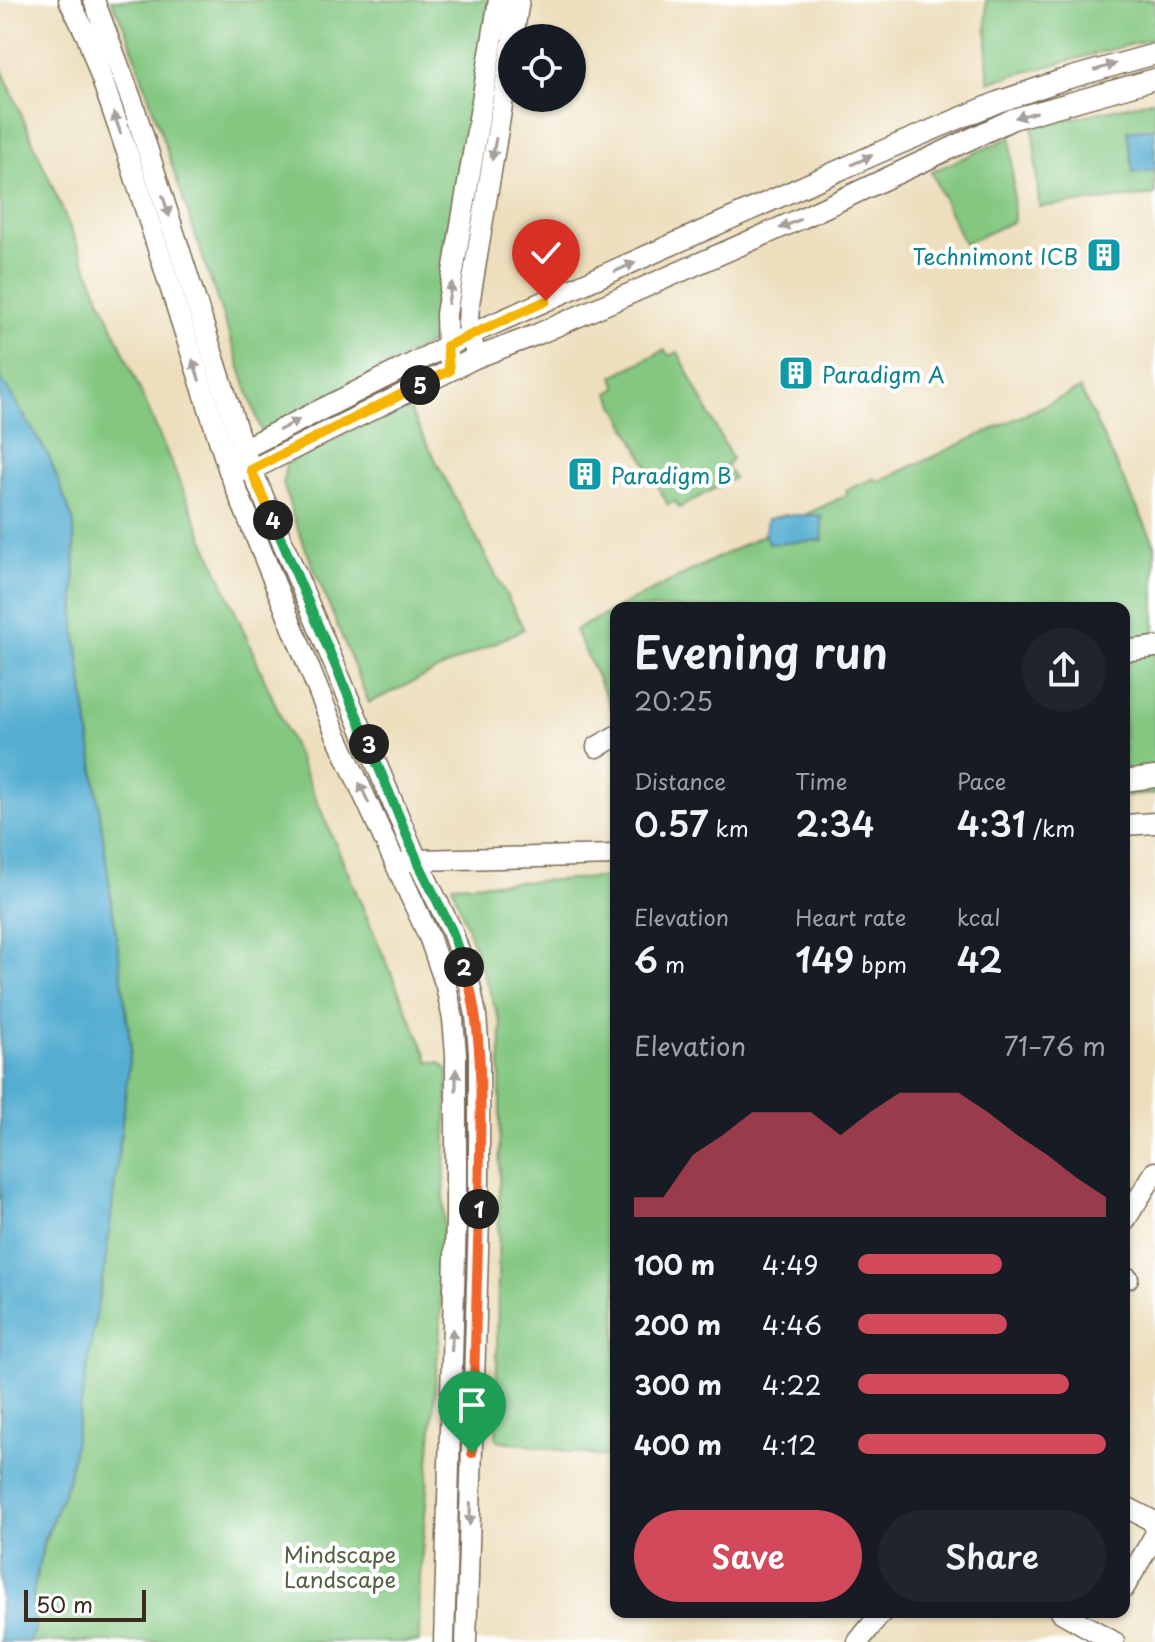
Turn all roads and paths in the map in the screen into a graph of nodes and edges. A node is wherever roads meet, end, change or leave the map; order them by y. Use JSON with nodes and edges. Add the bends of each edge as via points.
{"nodes":[{"id":1,"x":69,"y":0,"type":"edge"},
{"id":2,"x":94,"y":0,"type":"edge"},
{"id":3,"x":499,"y":0,"type":"edge"},
{"id":4,"x":519,"y":0,"type":"edge"},
{"id":5,"x":515,"y":24,"type":"edge"},
{"id":6,"x":1155,"y":54,"type":"edge"},
{"id":7,"x":1155,"y":79,"type":"edge"},
{"id":8,"x":501,"y":112,"type":"edge"},
{"id":9,"x":900,"y":144,"type":"junction"},
{"id":10,"x":912,"y":165,"type":"junction"},
{"id":11,"x":471,"y":334,"type":"junction"},
{"id":12,"x":447,"y":346,"type":"junction"},
{"id":13,"x":475,"y":358,"type":"junction"},
{"id":14,"x":449,"y":371,"type":"junction"},
{"id":15,"x":243,"y":449,"type":"junction"},
{"id":16,"x":251,"y":470,"type":"junction"},
{"id":17,"x":229,"y":471,"type":"junction"},
{"id":18,"x":1155,"y":647,"type":"edge"},
{"id":19,"x":1130,"y":650,"type":"edge"},
{"id":20,"x":610,"y":739,"type":"edge"},
{"id":21,"x":597,"y":747,"type":"dead end"},
{"id":22,"x":1155,"y":777,"type":"edge"},
{"id":23,"x":1130,"y":780,"type":"edge"},
{"id":24,"x":1155,"y":823,"type":"edge"},
{"id":25,"x":1130,"y":825,"type":"edge"},
{"id":26,"x":610,"y":855,"type":"edge"},
{"id":27,"x":407,"y":862,"type":"junction"},
{"id":28,"x":1155,"y":1172,"type":"edge"},
{"id":29,"x":1130,"y":1212,"type":"edge"},
{"id":30,"x":1130,"y":1509,"type":"edge"},
{"id":31,"x":1155,"y":1527,"type":"edge"},
{"id":32,"x":1155,"y":1535,"type":"edge"},
{"id":33,"x":1130,"y":1578,"type":"edge"},
{"id":34,"x":877,"y":1618,"type":"edge"},
{"id":35,"x":879,"y":1618,"type":"edge"},
{"id":36,"x":1072,"y":1618,"type":"edge"},
{"id":37,"x":444,"y":1642,"type":"edge"},
{"id":38,"x":466,"y":1642,"type":"edge"},
{"id":39,"x":858,"y":1642,"type":"edge"},
{"id":40,"x":876,"y":1642,"type":"edge"},
{"id":41,"x":1114,"y":1642,"type":"edge"}],
"edges":[{"from":17,"to":1,"type":"street","one_way":true,"via":[[123,140]]},
{"from":2,"to":15,"type":"street","one_way":true,"via":[[133,104]]},
{"from":12,"to":3,"type":"street","one_way":true,"via":[[446,314]]},
{"from":4,"to":5,"type":"street"},
{"from":9,"to":6,"type":"street","one_way":true,"via":[[1010,98]]},
{"from":7,"to":10,"type":"street","one_way":true,"via":[[1013,119]]},
{"from":8,"to":11,"type":"street","one_way":true,"via":[[469,304]]},
{"from":9,"to":10,"type":"street"},
{"from":11,"to":9,"type":"street","one_way":true},
{"from":10,"to":13,"type":"street","one_way":true,"via":[[800,219]]},
{"from":11,"to":12,"type":"street"},
{"from":11,"to":13,"type":"street"},
{"from":12,"to":14,"type":"street"},
{"from":15,"to":12,"type":"street","one_way":true},
{"from":13,"to":14,"type":"street"},
{"from":14,"to":16,"type":"street"},
{"from":15,"to":16,"type":"street"},
{"from":15,"to":17,"type":"street"},
{"from":16,"to":17,"type":"street"},
{"from":16,"to":27,"type":"street"},
{"from":27,"to":17,"type":"street","one_way":true,"via":[[336,734]]},
{"from":18,"to":19,"type":"street"},
{"from":20,"to":21,"type":"street"},
{"from":22,"to":23,"type":"street"},
{"from":24,"to":25,"type":"street"},
{"from":26,"to":27,"type":"street"},
{"from":37,"to":27,"type":"street","one_way":true,"via":[[456,1054],[446,986]]},
{"from":27,"to":38,"type":"street","one_way":true,"via":[[452,931],[469,980],[479,1053]]},
{"from":28,"to":29,"type":"street"},
{"from":30,"to":31,"type":"street"},
{"from":32,"to":33,"type":"street"},
{"from":34,"to":39,"type":"street"},
{"from":35,"to":40,"type":"street"},
{"from":36,"to":41,"type":"street"}]}
